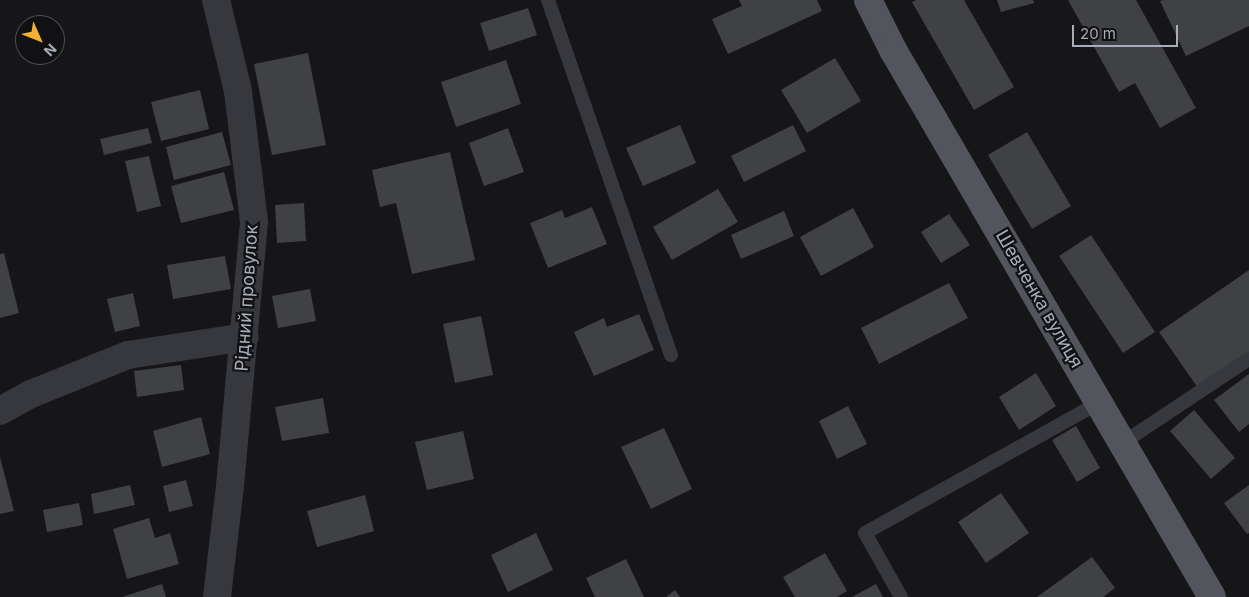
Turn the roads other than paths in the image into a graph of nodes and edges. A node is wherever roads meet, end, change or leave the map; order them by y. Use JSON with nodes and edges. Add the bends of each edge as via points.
{"nodes":[{"id":1,"x":216,"y":0,"type":"edge"},
{"id":2,"x":548,"y":0,"type":"edge"},
{"id":3,"x":868,"y":0,"type":"edge"},
{"id":4,"x":245,"y":337,"type":"junction"},
{"id":5,"x":671,"y":355,"type":"dead end"},
{"id":6,"x":1249,"y":359,"type":"edge"},
{"id":7,"x":1100,"y":402,"type":"junction"},
{"id":8,"x":0,"y":411,"type":"edge"},
{"id":9,"x":1124,"y":442,"type":"junction"},
{"id":10,"x":216,"y":597,"type":"edge"},
{"id":11,"x":901,"y":597,"type":"edge"},
{"id":12,"x":1212,"y":597,"type":"edge"}],
"edges":[{"from":1,"to":4,"type":"street","name":"Рідний провулок","via":[[238,91],[254,222]]},
{"from":2,"to":5,"type":"lane"},
{"from":3,"to":7,"type":"main road","name":"Шевченка вулиця","via":[[893,50]]},
{"from":4,"to":8,"type":"street","via":[[128,354],[31,394]]},
{"from":4,"to":10,"type":"street","name":"Рідний провулок"},
{"from":6,"to":9,"type":"lane"},
{"from":7,"to":9,"type":"main road","name":"Шевченка вулиця"},
{"from":7,"to":11,"type":"lane","via":[[865,533]]},
{"from":9,"to":12,"type":"main road","name":"Шевченка вулиця"}]}
